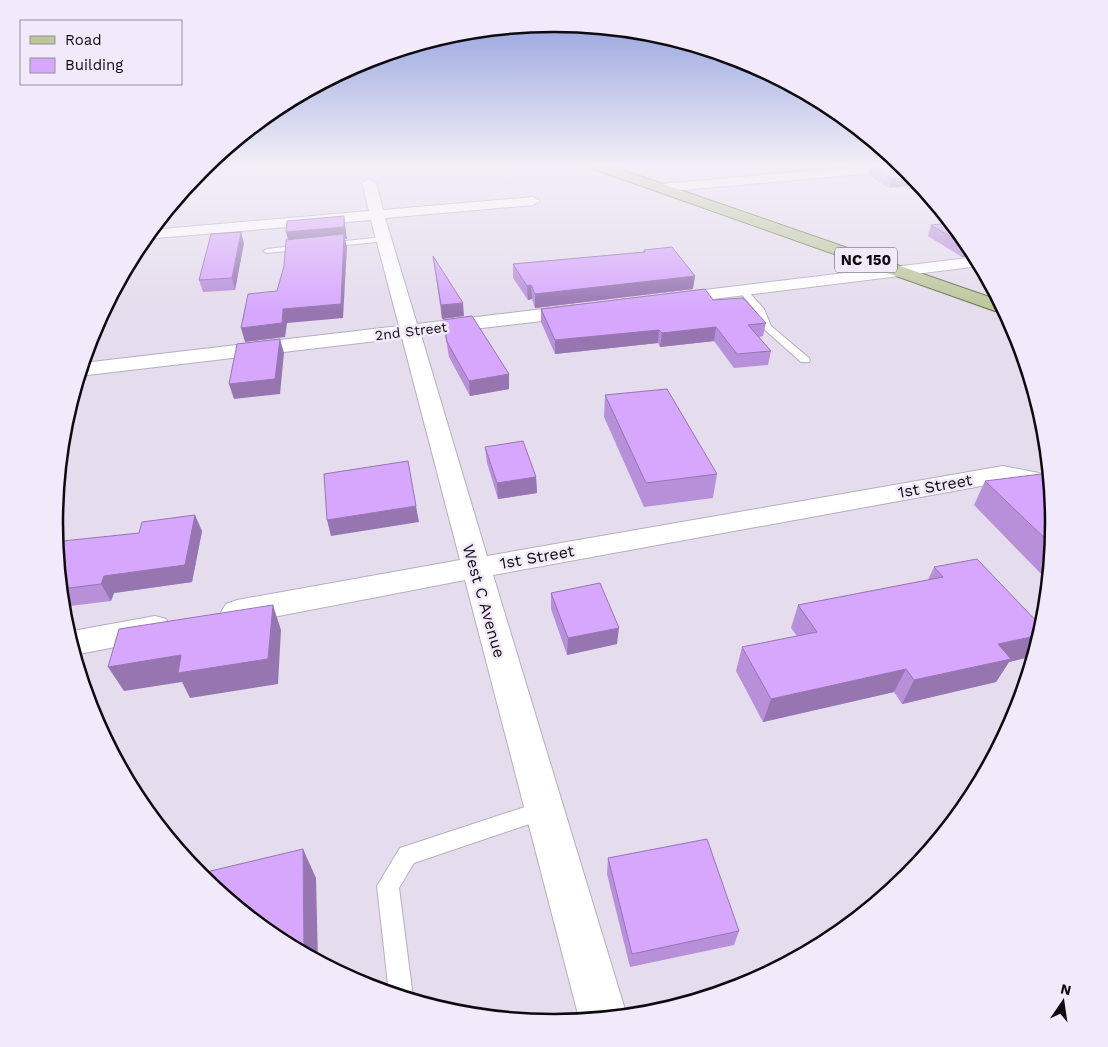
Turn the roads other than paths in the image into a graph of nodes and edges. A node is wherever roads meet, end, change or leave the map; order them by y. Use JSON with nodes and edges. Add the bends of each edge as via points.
{"nodes":[{"id":1,"x":377,"y":214,"type":"edge"},
{"id":2,"x":457,"y":214,"type":"edge"},
{"id":3,"x":734,"y":214,"type":"edge"},
{"id":4,"x":380,"y":227,"type":"junction"},
{"id":5,"x":157,"y":235,"type":"edge"},
{"id":6,"x":267,"y":251,"type":"dead end"},
{"id":7,"x":970,"y":263,"type":"edge"},
{"id":8,"x":900,"y":272,"type":"junction"},
{"id":9,"x":743,"y":291,"type":"junction"},
{"id":10,"x":654,"y":302,"type":"edge"},
{"id":11,"x":993,"y":304,"type":"edge"},
{"id":12,"x":596,"y":309,"type":"edge"},
{"id":13,"x":409,"y":331,"type":"junction"},
{"id":14,"x":805,"y":360,"type":"dead end"},
{"id":15,"x":88,"y":369,"type":"edge"},
{"id":16,"x":1043,"y":482,"type":"edge"},
{"id":17,"x":475,"y":568,"type":"junction"},
{"id":18,"x":215,"y":616,"type":"edge"},
{"id":19,"x":176,"y":624,"type":"edge"},
{"id":20,"x":78,"y":642,"type":"edge"},
{"id":21,"x":544,"y":810,"type":"junction"},
{"id":22,"x":401,"y":990,"type":"edge"},
{"id":23,"x":600,"y":1012,"type":"edge"}],
"edges":[{"from":1,"to":4,"type":"street","name":"West C Avenue"},
{"from":2,"to":4,"type":"street"},
{"from":3,"to":8,"type":"main road","number":"NC 150"},
{"from":4,"to":5,"type":"street"},
{"from":4,"to":6,"type":"lane"},
{"from":4,"to":13,"type":"street","name":"West C Avenue"},
{"from":7,"to":8,"type":"street"},
{"from":8,"to":9,"type":"street"},
{"from":8,"to":11,"type":"main road","number":"NC 150"},
{"from":9,"to":10,"type":"street"},
{"from":9,"to":14,"type":"lane","via":[[759,309],[767,327]]},
{"from":12,"to":13,"type":"street","name":"2nd Street"},
{"from":13,"to":15,"type":"street","name":"2nd Street"},
{"from":13,"to":17,"type":"street","name":"West C Avenue"},
{"from":16,"to":17,"type":"street","name":"1st Street","via":[[1003,474]]},
{"from":17,"to":18,"type":"street","name":"1st Street"},
{"from":17,"to":21,"type":"street","name":"West C Avenue"},
{"from":19,"to":20,"type":"street"},
{"from":21,"to":22,"type":"lane","via":[[407,855],[388,886]]},
{"from":21,"to":23,"type":"street","name":"West C Avenue"}]}
